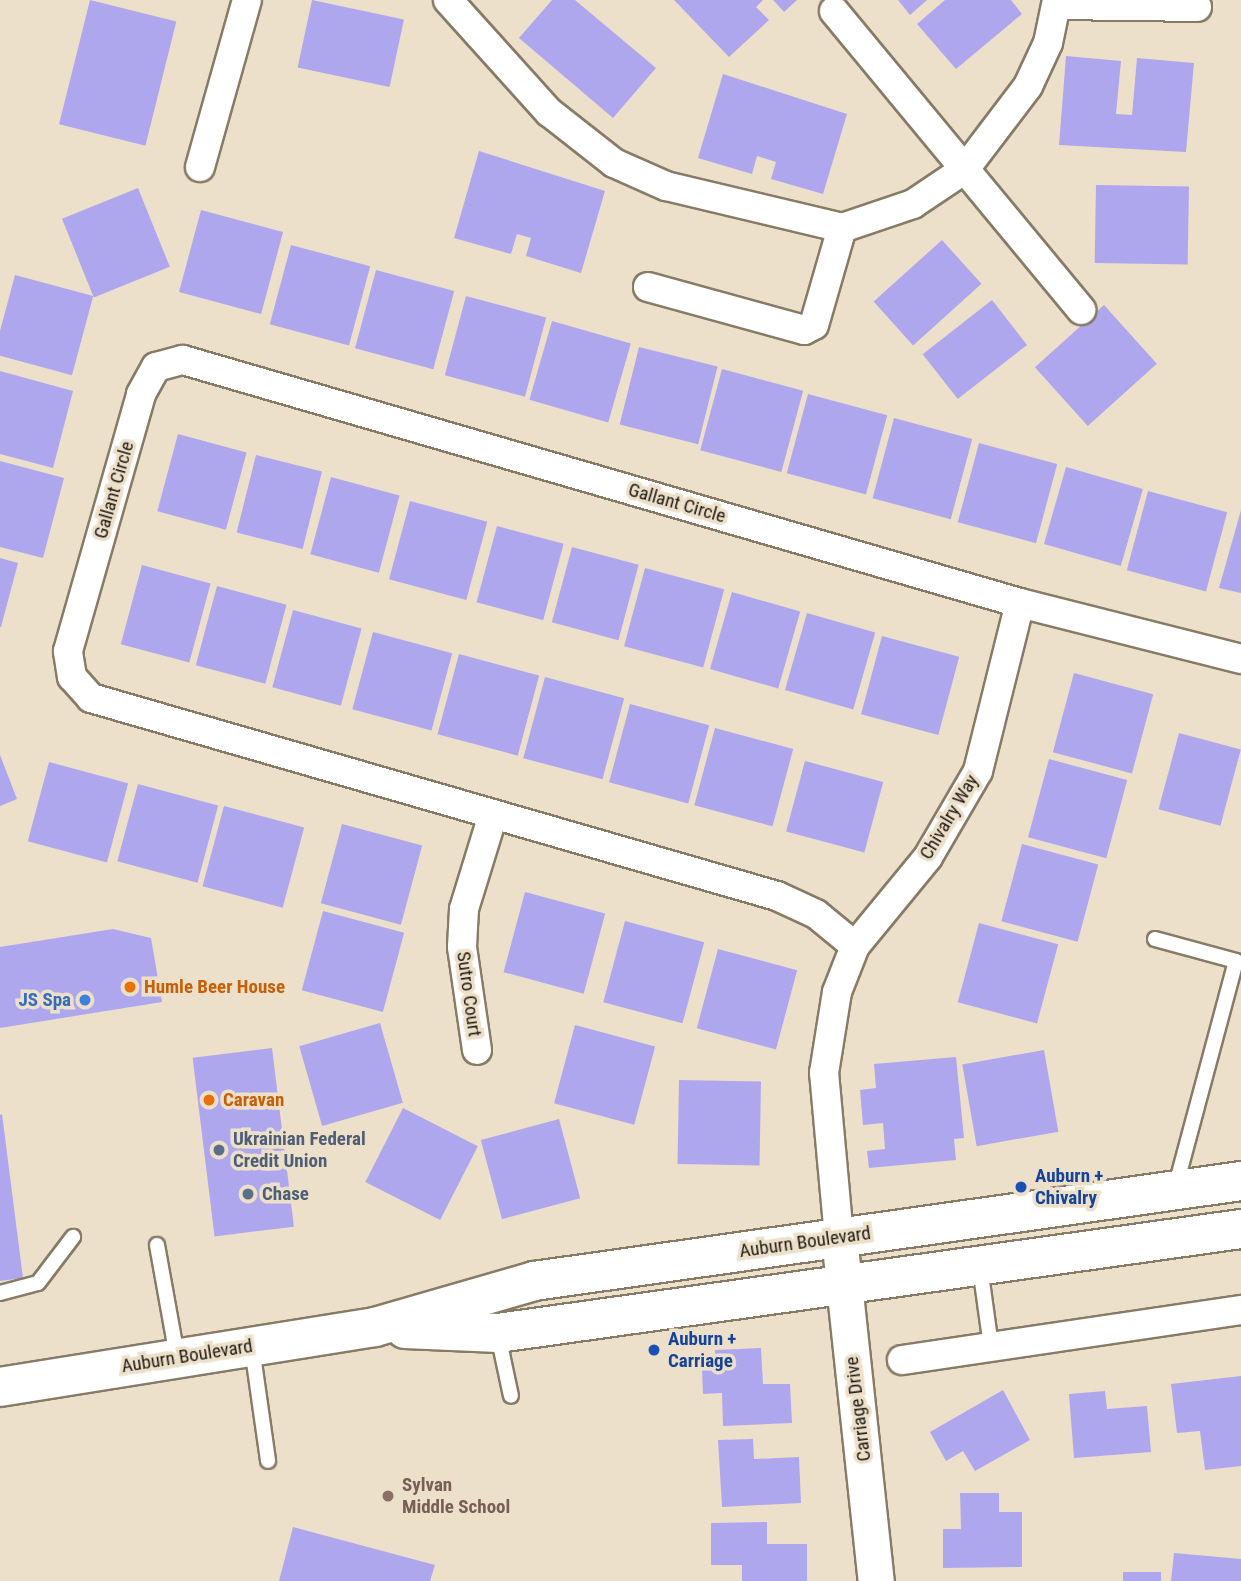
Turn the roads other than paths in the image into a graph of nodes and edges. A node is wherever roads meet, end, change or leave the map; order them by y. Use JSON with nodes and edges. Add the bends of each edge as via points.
{"nodes":[{"id":1,"x":247,"y":0,"type":"edge"},
{"id":2,"x":448,"y":0,"type":"edge"},
{"id":3,"x":1057,"y":3,"type":"edge"},
{"id":4,"x":1197,"y":7,"type":"dead end"},
{"id":5,"x":834,"y":11,"type":"dead end"},
{"id":6,"x":200,"y":167,"type":"dead end"},
{"id":7,"x":965,"y":169,"type":"junction"},
{"id":8,"x":842,"y":228,"type":"junction"},
{"id":9,"x":648,"y":287,"type":"dead end"},
{"id":10,"x":1081,"y":310,"type":"dead end"},
{"id":11,"x":1020,"y":603,"type":"junction"},
{"id":12,"x":1241,"y":659,"type":"edge"},
{"id":13,"x":493,"y":815,"type":"junction"},
{"id":14,"x":1155,"y":939,"type":"dead end"},
{"id":15,"x":855,"y":946,"type":"junction"},
{"id":16,"x":477,"y":1050,"type":"dead end"},
{"id":17,"x":1241,"y":1181,"type":"edge"},
{"id":18,"x":1175,"y":1189,"type":"junction"},
{"id":19,"x":1241,"y":1209,"type":"edge"},
{"id":20,"x":1241,"y":1229,"type":"edge"},
{"id":21,"x":73,"y":1237,"type":"dead end"},
{"id":22,"x":839,"y":1237,"type":"junction"},
{"id":23,"x":1170,"y":1241,"type":"junction"},
{"id":24,"x":157,"y":1245,"type":"dead end"},
{"id":25,"x":980,"y":1266,"type":"junction"},
{"id":26,"x":844,"y":1283,"type":"junction"},
{"id":27,"x":0,"y":1293,"type":"edge"},
{"id":28,"x":1241,"y":1310,"type":"edge"},
{"id":29,"x":375,"y":1327,"type":"junction"},
{"id":30,"x":498,"y":1333,"type":"junction"},
{"id":31,"x":251,"y":1346,"type":"junction"},
{"id":32,"x":991,"y":1346,"type":"junction"},
{"id":33,"x":177,"y":1356,"type":"junction"},
{"id":34,"x":902,"y":1360,"type":"dead end"},
{"id":35,"x":0,"y":1387,"type":"edge"},
{"id":36,"x":511,"y":1396,"type":"dead end"},
{"id":37,"x":268,"y":1461,"type":"dead end"},
{"id":38,"x":876,"y":1581,"type":"edge"}],
"edges":[{"from":1,"to":6,"type":"street"},
{"from":2,"to":8,"type":"street","via":[[549,112],[614,163],[666,186]]},
{"from":3,"to":4,"type":"street"},
{"from":3,"to":7,"type":"street","via":[[1028,86]]},
{"from":5,"to":7,"type":"street"},
{"from":7,"to":8,"type":"street","via":[[913,204]]},
{"from":7,"to":10,"type":"street"},
{"from":8,"to":9,"type":"street","via":[[814,325],[804,330]]},
{"from":11,"to":12,"type":"street"},
{"from":11,"to":13,"type":"street","name":"Gallant Circle","via":[[183,360],[156,367],[141,394],[68,651],[72,677],[91,698]]},
{"from":11,"to":15,"type":"street","name":"Chivalry Way","via":[[978,771],[928,857]]},
{"from":13,"to":15,"type":"street","name":"Gallant Circle","via":[[777,896],[816,914]]},
{"from":13,"to":16,"type":"street","name":"Sutro Court","via":[[462,935]]},
{"from":14,"to":18,"type":"lane","via":[[1236,961]]},
{"from":15,"to":22,"type":"street","name":"Chivalry Way","via":[[837,992],[824,1073]]},
{"from":17,"to":18,"type":"main road","name":"Auburn Boulevard"},
{"from":18,"to":22,"type":"main road","name":"Auburn Boulevard"},
{"from":19,"to":23,"type":"main road"},
{"from":20,"to":23,"type":"main road","name":"Auburn Boulevard"},
{"from":21,"to":27,"type":"lane","via":[[38,1283]]},
{"from":22,"to":26,"type":"street","name":"Carriage Drive"},
{"from":22,"to":29,"type":"main road","name":"Auburn Boulevard","via":[[534,1281]]},
{"from":23,"to":25,"type":"main road","name":"Auburn Boulevard"},
{"from":24,"to":33,"type":"lane"},
{"from":25,"to":26,"type":"main road","name":"Auburn Boulevard"},
{"from":25,"to":32,"type":"lane"},
{"from":26,"to":30,"type":"main road","name":"Auburn Boulevard"},
{"from":26,"to":38,"type":"street","name":"Carriage Drive"},
{"from":28,"to":32,"type":"street"},
{"from":29,"to":30,"type":"main road","name":"Auburn Boulevard"},
{"from":29,"to":31,"type":"main road","name":"Auburn Boulevard"},
{"from":30,"to":36,"type":"lane"},
{"from":31,"to":33,"type":"main road","name":"Auburn Boulevard"},
{"from":31,"to":37,"type":"lane"},
{"from":32,"to":34,"type":"street"},
{"from":33,"to":35,"type":"main road","name":"Auburn Boulevard"}]}
